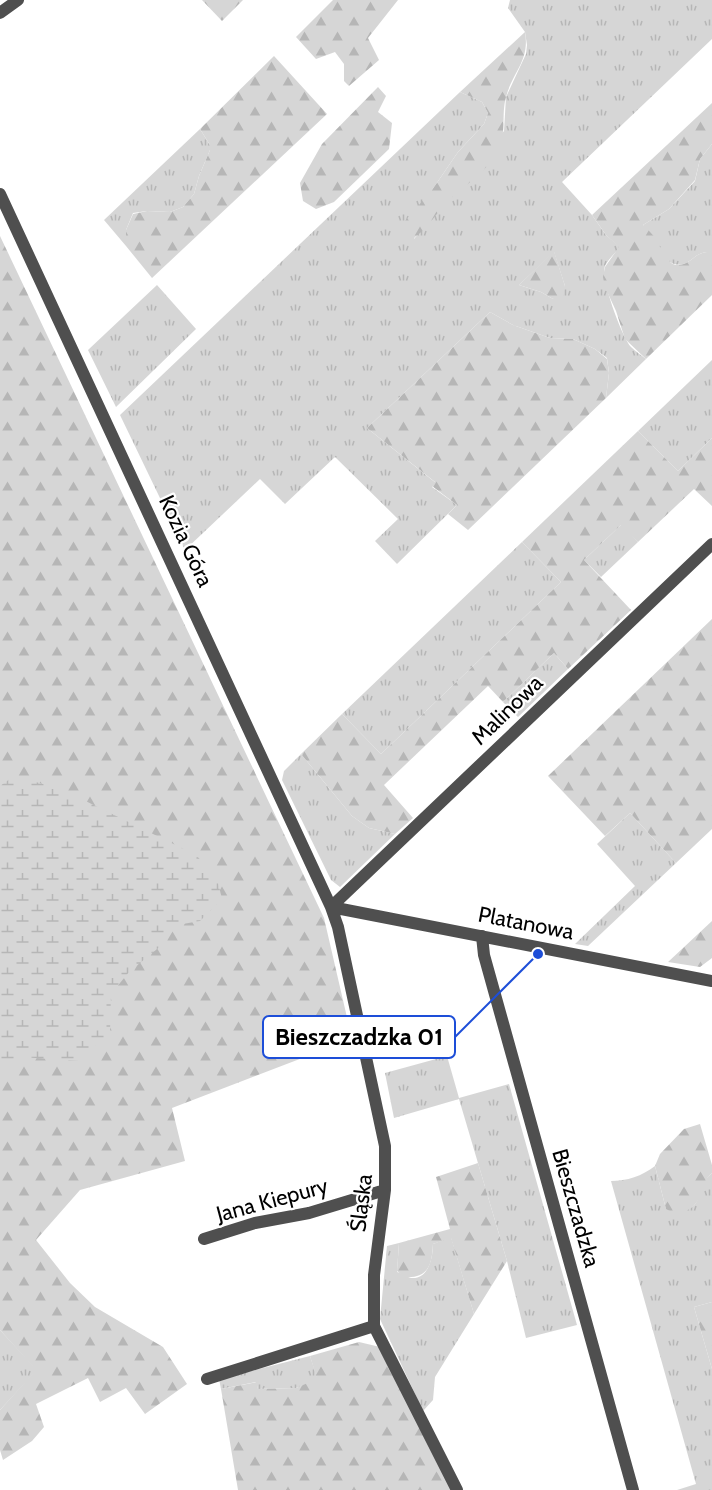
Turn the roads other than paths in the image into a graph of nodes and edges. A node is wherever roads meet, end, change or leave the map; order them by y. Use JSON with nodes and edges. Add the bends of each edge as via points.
{"nodes":[{"id":1,"x":18,"y":0,"type":"edge"},
{"id":2,"x":0,"y":13,"type":"edge"},
{"id":3,"x":0,"y":194,"type":"edge"},
{"id":4,"x":712,"y":544,"type":"edge"},
{"id":5,"x":332,"y":907,"type":"junction"},
{"id":6,"x":482,"y":936,"type":"junction"},
{"id":7,"x":712,"y":981,"type":"edge"},
{"id":8,"x":385,"y":1190,"type":"junction"},
{"id":9,"x":204,"y":1239,"type":"dead end"},
{"id":10,"x":374,"y":1326,"type":"junction"},
{"id":11,"x":207,"y":1378,"type":"dead end"},
{"id":12,"x":457,"y":1490,"type":"edge"},
{"id":13,"x":633,"y":1490,"type":"edge"}],
"edges":[{"from":1,"to":2,"type":"street"},
{"from":3,"to":5,"type":"street","name":"Kozia Góra"},
{"from":4,"to":5,"type":"street","name":"Malinowa"},
{"from":5,"to":6,"type":"street","name":"Platanowa"},
{"from":5,"to":8,"type":"street","name":"Śląska","via":[[383,1136]]},
{"from":6,"to":7,"type":"street","name":"Platanowa"},
{"from":6,"to":13,"type":"street","name":"Bieszczadzka","via":[[484,955]]},
{"from":8,"to":9,"type":"street","name":"Jana Kiepury"},
{"from":8,"to":10,"type":"street","name":"Śląska","via":[[375,1264]]},
{"from":10,"to":11,"type":"street"},
{"from":10,"to":12,"type":"street","name":"Śląska"}]}
